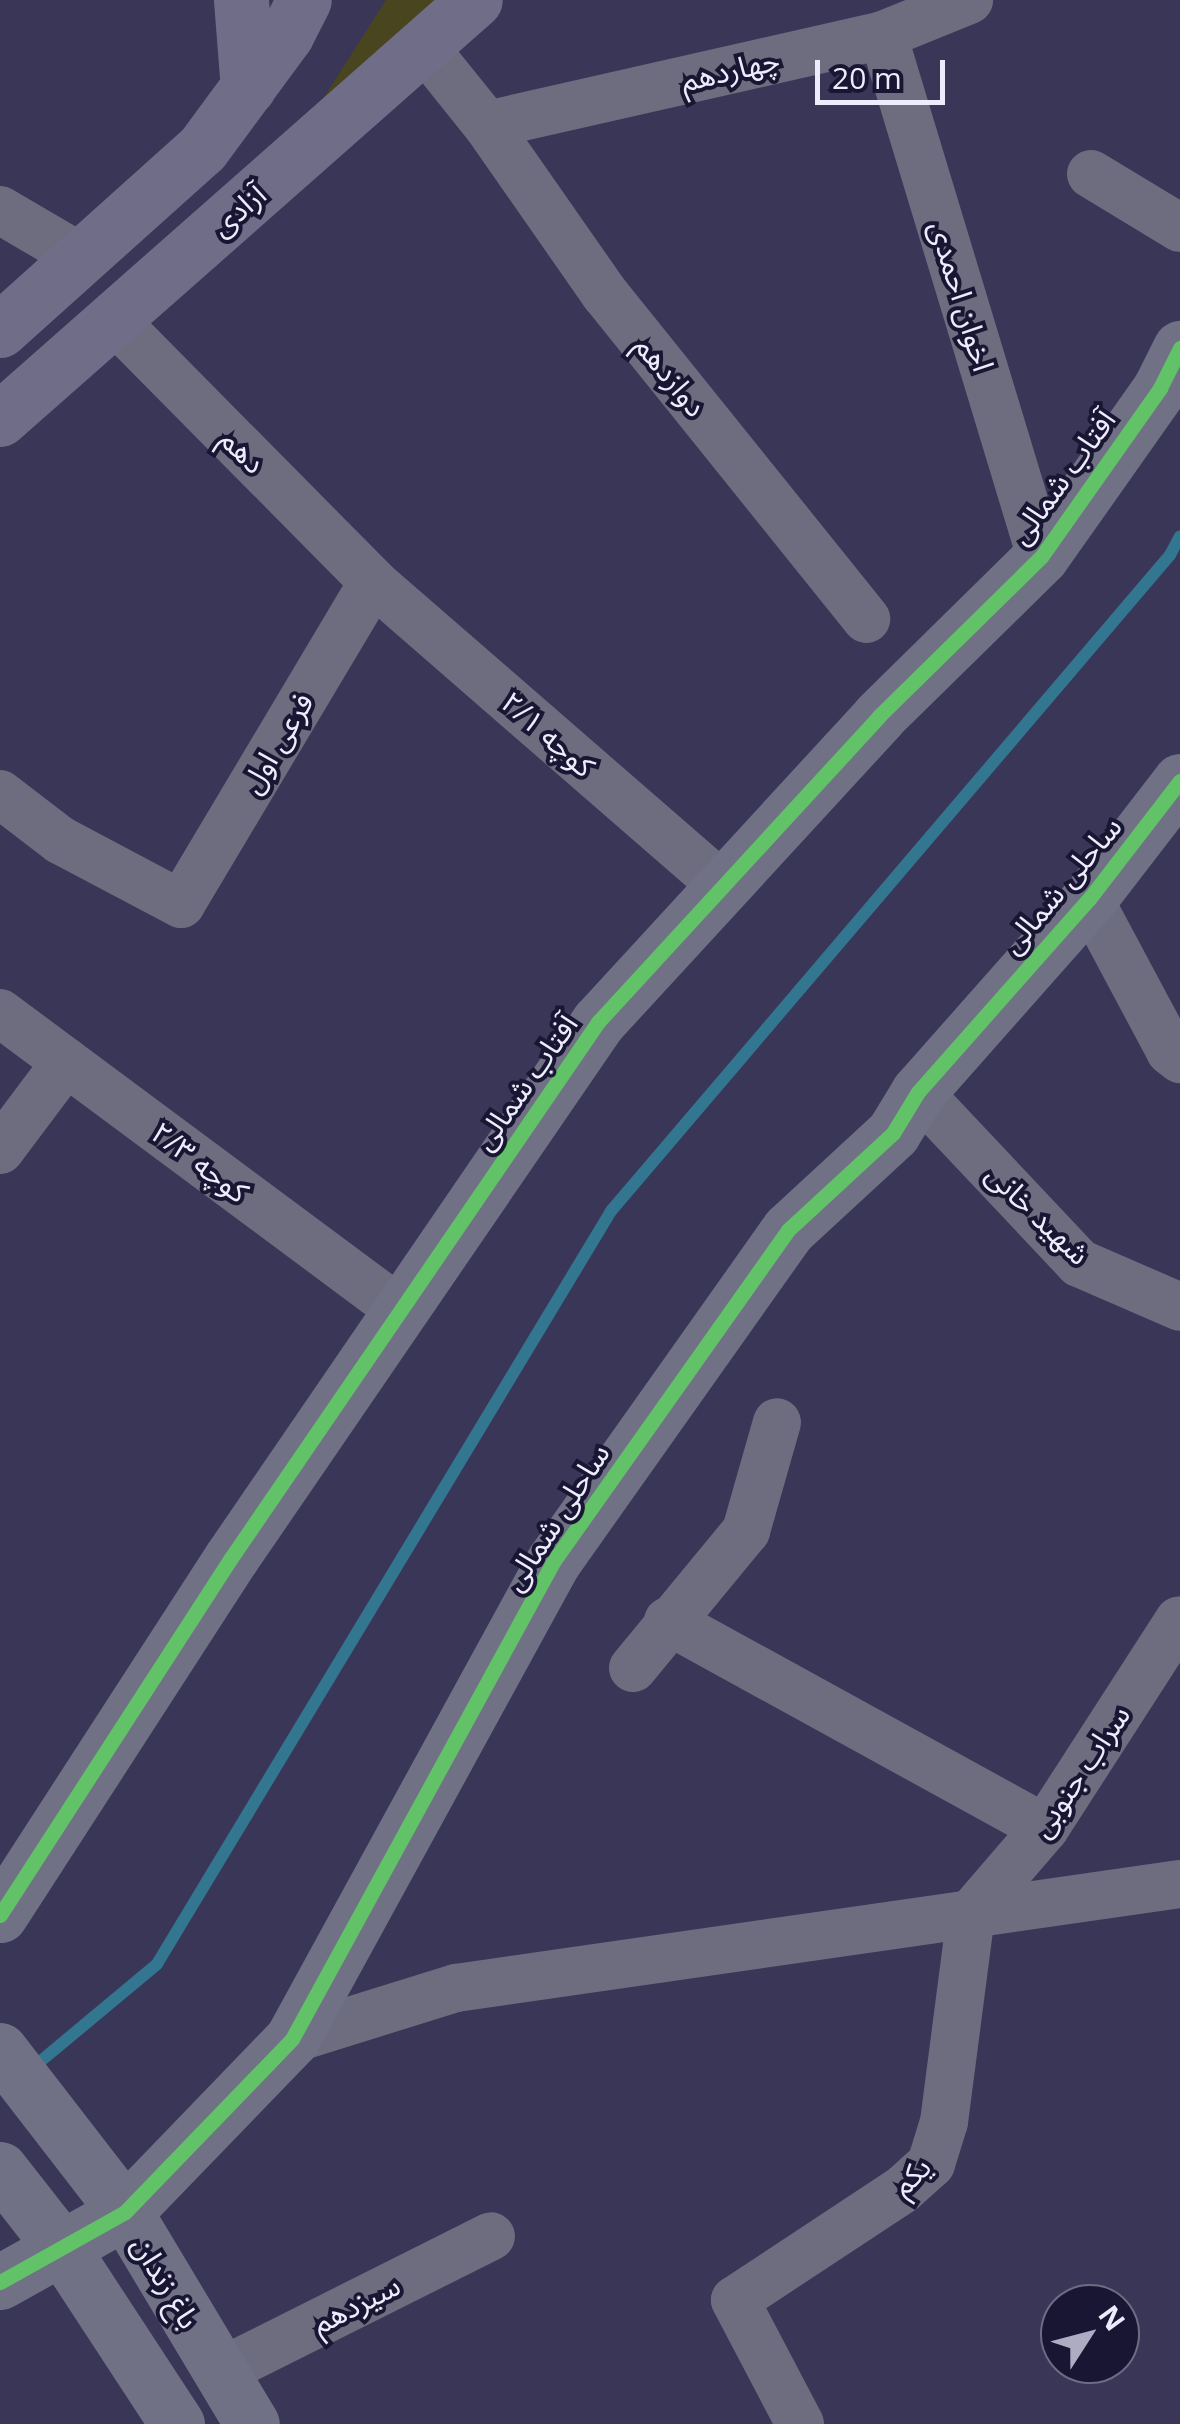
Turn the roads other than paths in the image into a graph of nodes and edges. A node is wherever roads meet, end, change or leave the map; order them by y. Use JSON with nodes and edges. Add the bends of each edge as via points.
{"nodes":[{"id":1,"x":242,"y":0,"type":"edge"},
{"id":2,"x":336,"y":0,"type":"edge"},
{"id":3,"x":475,"y":0,"type":"edge"},
{"id":4,"x":968,"y":0,"type":"edge"},
{"id":5,"x":295,"y":18,"type":"edge"},
{"id":6,"x":882,"y":36,"type":"junction"},
{"id":7,"x":424,"y":48,"type":"junction"},
{"id":8,"x":248,"y":88,"type":"junction"},
{"id":9,"x":487,"y":124,"type":"junction"},
{"id":10,"x":1090,"y":174,"type":"dead end"},
{"id":11,"x":0,"y":210,"type":"edge"},
{"id":12,"x":1180,"y":228,"type":"edge"},
{"id":13,"x":82,"y":258,"type":"junction"},
{"id":14,"x":112,"y":320,"type":"junction"},
{"id":15,"x":0,"y":330,"type":"edge"},
{"id":16,"x":1180,"y":348,"type":"edge"},
{"id":17,"x":0,"y":419,"type":"edge"},
{"id":18,"x":1040,"y":558,"type":"junction"},
{"id":19,"x":373,"y":582,"type":"junction"},
{"id":20,"x":866,"y":619,"type":"dead end"},
{"id":21,"x":1180,"y":781,"type":"edge"},
{"id":22,"x":0,"y":794,"type":"edge"},
{"id":23,"x":723,"y":886,"type":"junction"},
{"id":24,"x":1089,"y":899,"type":"junction"},
{"id":25,"x":0,"y":1013,"type":"edge"},
{"id":26,"x":1180,"y":1058,"type":"edge"},
{"id":27,"x":66,"y":1062,"type":"junction"},
{"id":28,"x":918,"y":1092,"type":"junction"},
{"id":29,"x":0,"y":1150,"type":"edge"},
{"id":30,"x":1180,"y":1308,"type":"edge"},
{"id":31,"x":401,"y":1311,"type":"junction"},
{"id":32,"x":777,"y":1422,"type":"dead end"},
{"id":33,"x":1180,"y":1620,"type":"edge"},
{"id":34,"x":668,"y":1622,"type":"junction"},
{"id":35,"x":633,"y":1668,"type":"dead end"},
{"id":36,"x":1045,"y":1828,"type":"junction"},
{"id":37,"x":1180,"y":1884,"type":"edge"},
{"id":38,"x":971,"y":1914,"type":"junction"},
{"id":39,"x":0,"y":1916,"type":"edge"},
{"id":40,"x":292,"y":2039,"type":"junction"},
{"id":41,"x":0,"y":2050,"type":"edge"},
{"id":42,"x":31,"y":2208,"type":"edge"},
{"id":43,"x":125,"y":2212,"type":"junction"},
{"id":44,"x":491,"y":2236,"type":"dead end"},
{"id":45,"x":0,"y":2282,"type":"edge"},
{"id":46,"x":220,"y":2372,"type":"junction"},
{"id":47,"x":177,"y":2424,"type":"edge"},
{"id":48,"x":252,"y":2424,"type":"edge"},
{"id":49,"x":800,"y":2424,"type":"edge"}],
"edges":[{"from":1,"to":8,"type":"main road"},
{"from":2,"to":5,"type":"main road"},
{"from":3,"to":7,"type":"main road","name":"آزادی"},
{"from":4,"to":6,"type":"street","name":"چهاردهم"},
{"from":5,"to":8,"type":"main road"},
{"from":6,"to":9,"type":"street","name":"چهاردهم"},
{"from":6,"to":18,"type":"street","name":"اخوان احمدی"},
{"from":7,"to":9,"type":"street","name":"دوازدهم"},
{"from":7,"to":14,"type":"main road","name":"آزادی"},
{"from":8,"to":13,"type":"main road","via":[[202,149]]},
{"from":9,"to":20,"type":"street","name":"دوازدهم","via":[[605,294]]},
{"from":10,"to":12,"type":"street"},
{"from":11,"to":13,"type":"street"},
{"from":13,"to":15,"type":"main road"},
{"from":14,"to":17,"type":"main road","name":"آزادی"},
{"from":14,"to":19,"type":"street","name":"دهم"},
{"from":16,"to":18,"type":"street","name":"آفتاب شمالی","via":[[1160,388]]},
{"from":18,"to":23,"type":"street","name":"آفتاب شمالی","via":[[878,716]]},
{"from":19,"to":22,"type":"street","name":"فرعی اول","via":[[181,904],[60,840]]},
{"from":19,"to":23,"type":"street","name":"کوچه ۲/۱"},
{"from":21,"to":24,"type":"street","name":"ساحلی شمالی"},
{"from":23,"to":31,"type":"street","name":"آفتاب شمالی","via":[[598,1022]]},
{"from":24,"to":26,"type":"street","via":[[1170,1051]]},
{"from":24,"to":28,"type":"street","name":"ساحلی شمالی"},
{"from":25,"to":27,"type":"street","name":"کوچه ۲/۳"},
{"from":27,"to":29,"type":"street"},
{"from":27,"to":31,"type":"street","name":"کوچه ۲/۳"},
{"from":28,"to":30,"type":"street","name":"شهید خانی","via":[[1079,1262]]},
{"from":28,"to":40,"type":"street","name":"ساحلی شمالی","via":[[893,1133],[788,1230],[554,1562]]},
{"from":31,"to":39,"type":"street","name":"آفتاب شمالی","via":[[231,1558]]},
{"from":32,"to":34,"type":"street","via":[[746,1531]]},
{"from":33,"to":36,"type":"street","name":"سراب جنوبی"},
{"from":34,"to":35,"type":"street"},
{"from":34,"to":36,"type":"street"},
{"from":36,"to":38,"type":"street","name":"سراب جنوبی"},
{"from":37,"to":38,"type":"street"},
{"from":38,"to":40,"type":"street","via":[[456,1988]]},
{"from":38,"to":49,"type":"street","name":"یکم","via":[[944,2122],[932,2164],[735,2300]]},
{"from":40,"to":43,"type":"street","name":"ساحلی شمالی"},
{"from":41,"to":43,"type":"street","name":"باغ زندان"},
{"from":42,"to":43,"type":"street","name":"ساحلی شمالی"},
{"from":42,"to":45,"type":"street","name":"ساحلی شمالی"},
{"from":42,"to":47,"type":"street"},
{"from":43,"to":46,"type":"street","name":"باغ زندان"},
{"from":44,"to":46,"type":"street","name":"سیزدهم"},
{"from":46,"to":48,"type":"street","name":"باغ زندان"}]}
